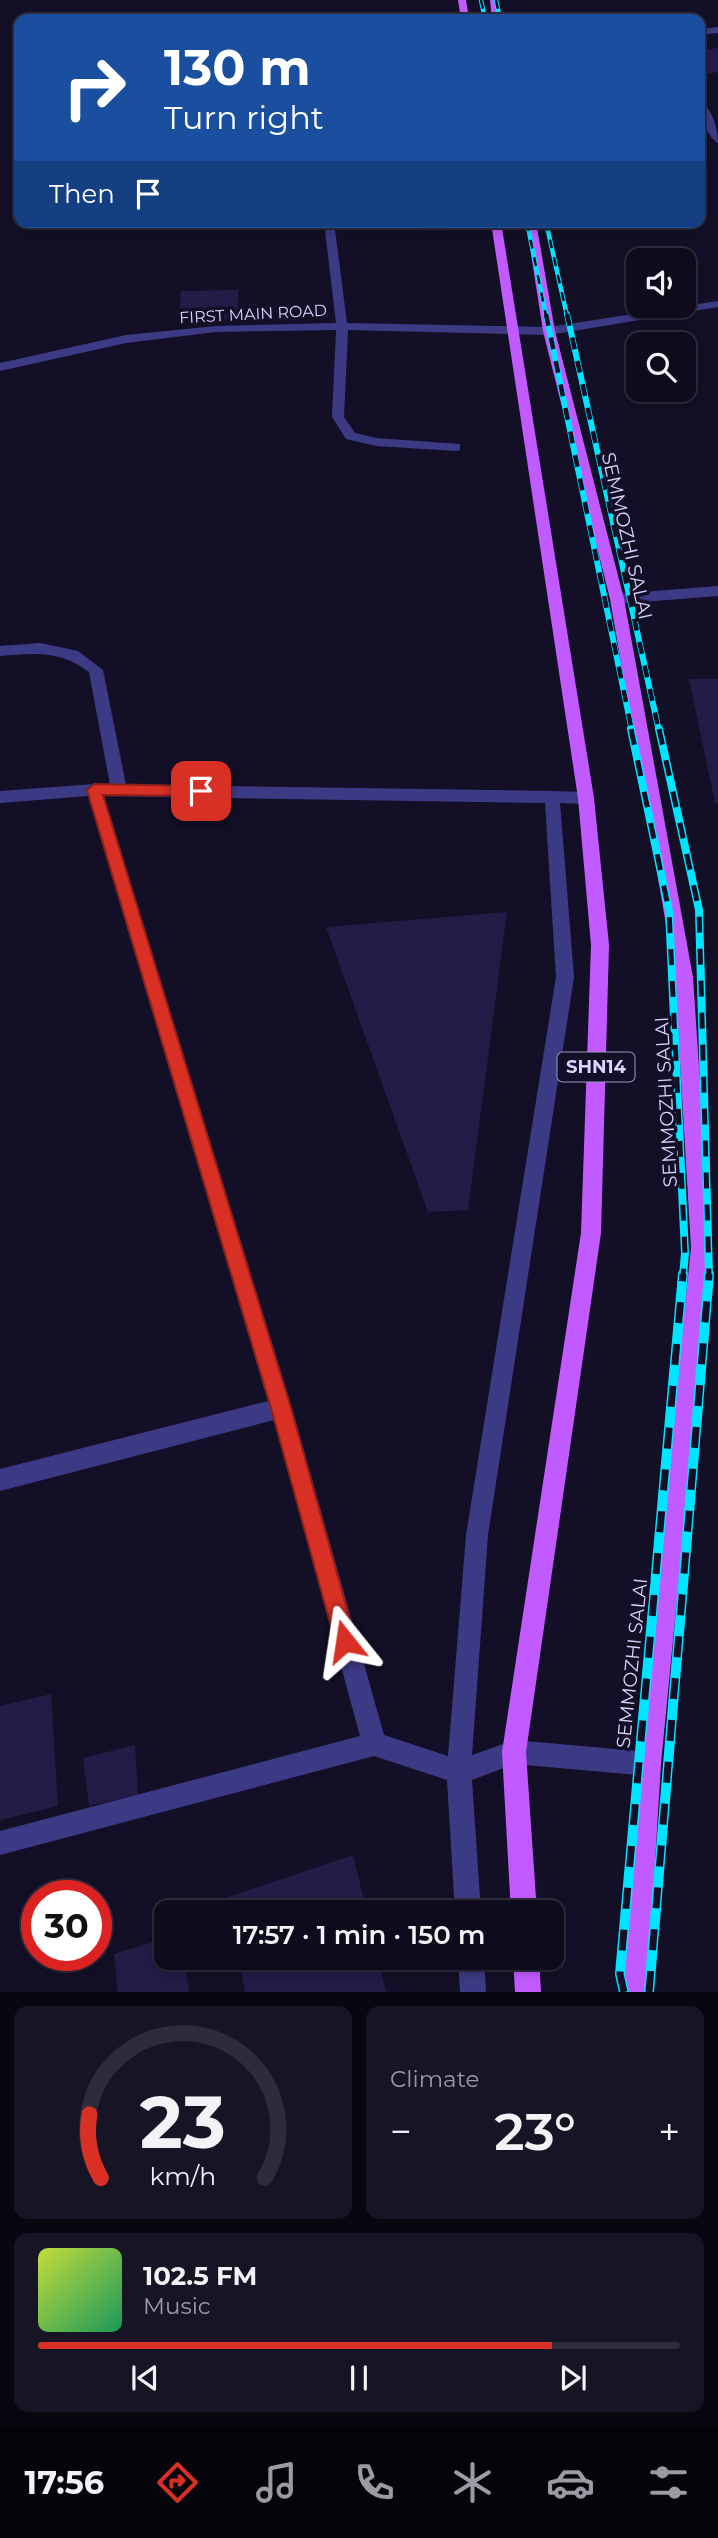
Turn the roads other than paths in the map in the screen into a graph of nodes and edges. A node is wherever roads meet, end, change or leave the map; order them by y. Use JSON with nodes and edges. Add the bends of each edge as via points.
{"nodes":[{"id":1,"x":705,"y":113,"type":"edge"},
{"id":2,"x":718,"y":140,"type":"edge"},
{"id":3,"x":330,"y":228,"type":"edge"},
{"id":4,"x":497,"y":228,"type":"edge"},
{"id":5,"x":532,"y":228,"type":"edge"},
{"id":6,"x":718,"y":304,"type":"edge"},
{"id":7,"x":342,"y":326,"type":"junction"},
{"id":8,"x":549,"y":331,"type":"junction"},
{"id":9,"x":512,"y":332,"type":"junction"},
{"id":10,"x":0,"y":368,"type":"edge"},
{"id":11,"x":456,"y":447,"type":"dead end"},
{"id":12,"x":718,"y":591,"type":"edge"},
{"id":13,"x":617,"y":599,"type":"junction"},
{"id":14,"x":0,"y":650,"type":"edge"},
{"id":15,"x":94,"y":790,"type":"junction"},
{"id":16,"x":119,"y":790,"type":"junction"},
{"id":17,"x":0,"y":797,"type":"edge"},
{"id":18,"x":552,"y":797,"type":"junction"},
{"id":19,"x":586,"y":798,"type":"junction"},
{"id":20,"x":281,"y":1408,"type":"junction"},
{"id":21,"x":0,"y":1480,"type":"edge"},
{"id":22,"x":374,"y":1744,"type":"junction"},
{"id":23,"x":514,"y":1752,"type":"junction"},
{"id":24,"x":649,"y":1764,"type":"junction"},
{"id":25,"x":459,"y":1772,"type":"junction"},
{"id":26,"x":0,"y":1843,"type":"edge"},
{"id":27,"x":467,"y":1900,"type":"edge"},
{"id":28,"x":523,"y":1900,"type":"edge"},
{"id":29,"x":472,"y":1970,"type":"edge"},
{"id":30,"x":527,"y":1970,"type":"edge"},
{"id":31,"x":473,"y":1992,"type":"edge"},
{"id":32,"x":528,"y":1992,"type":"edge"},
{"id":33,"x":635,"y":1992,"type":"edge"}],
"edges":[{"from":1,"to":2,"type":"street"},
{"from":3,"to":7,"type":"street"},
{"from":4,"to":9,"type":"main road","number":"SHN14"},
{"from":5,"to":8,"type":"main road","name":"SEMMOZHI SALAI"},
{"from":6,"to":8,"type":"street","name":"FIRST MAIN ROAD"},
{"from":7,"to":9,"type":"street","name":"FIRST MAIN ROAD"},
{"from":7,"to":10,"type":"street","name":"FIRST MAIN ROAD","via":[[216,329],[126,339]]},
{"from":7,"to":11,"type":"street","via":[[338,417],[350,436]]},
{"from":8,"to":9,"type":"street","name":"FIRST MAIN ROAD"},
{"from":8,"to":13,"type":"main road","name":"SEMMOZHI SALAI"},
{"from":9,"to":19,"type":"main road","number":"SHN14"},
{"from":12,"to":13,"type":"street"},
{"from":13,"to":24,"type":"main road","name":"SEMMOZHI SALAI","via":[[684,977],[701,1248]]},
{"from":14,"to":16,"type":"street","via":[[67,650],[96,670]]},
{"from":15,"to":16,"type":"street"},
{"from":15,"to":17,"type":"street"},
{"from":15,"to":20,"type":"street"},
{"from":16,"to":18,"type":"street"},
{"from":18,"to":19,"type":"street"},
{"from":18,"to":25,"type":"street","via":[[565,978],[477,1535]]},
{"from":19,"to":23,"type":"main road","number":"SHN14","via":[[600,944],[591,1233]]},
{"from":20,"to":21,"type":"street"},
{"from":20,"to":22,"type":"street"},
{"from":22,"to":25,"type":"street"},
{"from":22,"to":26,"type":"street"},
{"from":23,"to":24,"type":"street"},
{"from":23,"to":25,"type":"street"},
{"from":23,"to":28,"type":"main road","number":"SHN14"},
{"from":24,"to":33,"type":"main road","name":"SEMMOZHI SALAI"},
{"from":25,"to":27,"type":"street"},
{"from":29,"to":31,"type":"street"},
{"from":30,"to":32,"type":"main road"}]}
